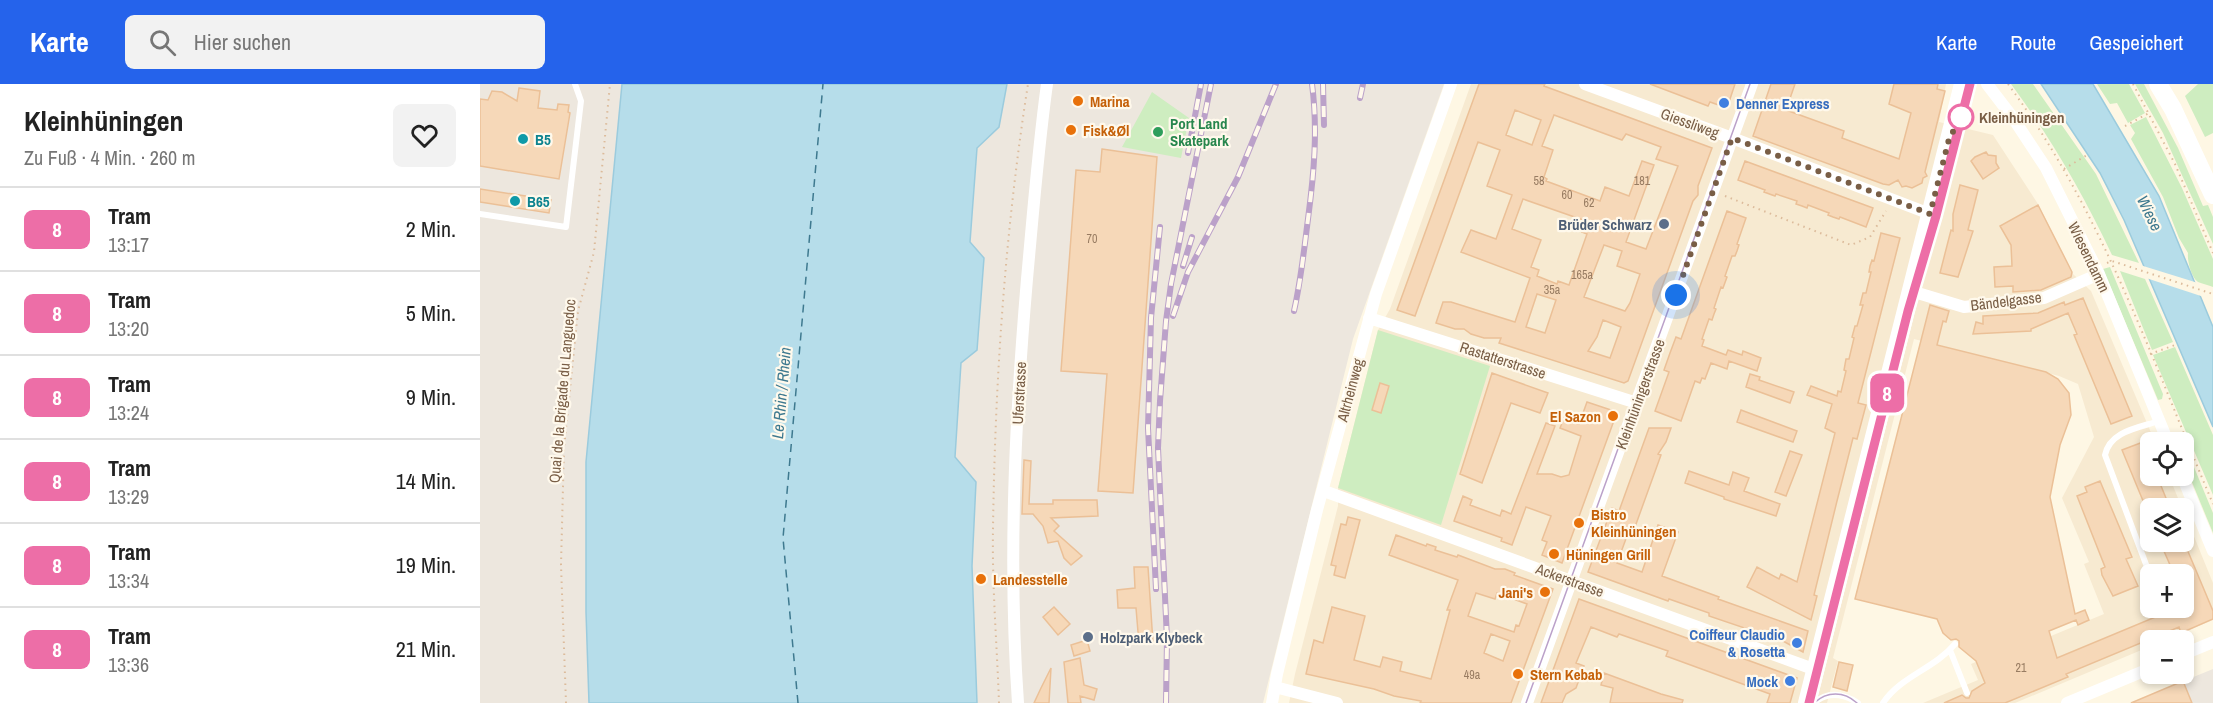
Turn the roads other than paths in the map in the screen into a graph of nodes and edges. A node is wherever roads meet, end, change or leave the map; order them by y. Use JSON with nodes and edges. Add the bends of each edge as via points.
{"nodes":[{"id":1,"x":575,"y":84,"type":"edge"},
{"id":2,"x":1047,"y":84,"type":"edge"},
{"id":3,"x":1451,"y":84,"type":"edge"},
{"id":4,"x":1585,"y":84,"type":"edge"},
{"id":5,"x":1752,"y":84,"type":"edge"},
{"id":6,"x":1963,"y":84,"type":"edge"},
{"id":7,"x":1987,"y":84,"type":"edge"},
{"id":8,"x":2158,"y":84,"type":"edge"},
{"id":9,"x":1732,"y":138,"type":"junction"},
{"id":10,"x":2213,"y":195,"type":"edge"},
{"id":11,"x":480,"y":214,"type":"edge"},
{"id":12,"x":1930,"y":214,"type":"junction"},
{"id":13,"x":2099,"y":274,"type":"junction"},
{"id":14,"x":1911,"y":291,"type":"junction"},
{"id":15,"x":1369,"y":318,"type":"junction"},
{"id":16,"x":1637,"y":403,"type":"junction"},
{"id":17,"x":2159,"y":421,"type":"junction"},
{"id":18,"x":2164,"y":432,"type":"edge"},
{"id":19,"x":2186,"y":486,"type":"edge"},
{"id":20,"x":1324,"y":492,"type":"junction"},
{"id":21,"x":2213,"y":551,"type":"edge"},
{"id":22,"x":2146,"y":564,"type":"edge"},
{"id":23,"x":1572,"y":581,"type":"junction"},
{"id":24,"x":2213,"y":642,"type":"edge"},
{"id":25,"x":1955,"y":644,"type":"dead end"},
{"id":26,"x":1950,"y":650,"type":"junction"},
{"id":27,"x":2194,"y":650,"type":"edge"},
{"id":28,"x":1816,"y":670,"type":"junction"},
{"id":29,"x":2140,"y":673,"type":"edge"},
{"id":30,"x":1275,"y":687,"type":"junction"},
{"id":31,"x":1967,"y":693,"type":"dead end"},
{"id":32,"x":1018,"y":703,"type":"edge"},
{"id":33,"x":1272,"y":703,"type":"edge"},
{"id":34,"x":1337,"y":703,"type":"edge"},
{"id":35,"x":1527,"y":703,"type":"edge"},
{"id":36,"x":1807,"y":703,"type":"edge"},
{"id":37,"x":1814,"y":703,"type":"edge"},
{"id":38,"x":1858,"y":703,"type":"edge"},
{"id":39,"x":1883,"y":703,"type":"edge"},
{"id":40,"x":2067,"y":703,"type":"edge"}],
"edges":[{"from":1,"to":11,"type":"lane","via":[[581,101],[566,227]]},
{"from":2,"to":32,"type":"street","name":"Uferstrasse","via":[[1019,380],[1012,565]]},
{"from":3,"to":15,"type":"street","name":"Altrheinweg"},
{"from":4,"to":9,"type":"street","name":"Giessliweg"},
{"from":5,"to":9,"type":"street","name":"Kleinhüningerstrasse"},
{"from":6,"to":12,"type":"street"},
{"from":7,"to":13,"type":"street","name":"Wiesendamm","via":[[2046,168]]},
{"from":8,"to":10,"type":"street"},
{"from":9,"to":12,"type":"street","name":"Giessliweg"},
{"from":9,"to":16,"type":"street","name":"Kleinhüningerstrasse"},
{"from":12,"to":14,"type":"street"},
{"from":13,"to":14,"type":"street","name":"Bändelgasse","via":[[2044,298],[1964,307]]},
{"from":13,"to":17,"type":"street","name":"Wiesendamm"},
{"from":14,"to":28,"type":"street"},
{"from":15,"to":16,"type":"street","name":"Rastatterstrasse"},
{"from":15,"to":20,"type":"street","name":"Altrheinweg"},
{"from":16,"to":23,"type":"street","name":"Kleinhüningerstrasse"},
{"from":17,"to":18,"type":"street","name":"Wiesendamm"},
{"from":17,"to":22,"type":"lane","via":[[2116,436],[2107,444],[2105,455]]},
{"from":19,"to":21,"type":"street"},
{"from":20,"to":23,"type":"street","name":"Ackerstrasse"},
{"from":20,"to":30,"type":"street","name":"Altrheinweg"},
{"from":23,"to":28,"type":"street","name":"Ackerstrasse"},
{"from":23,"to":35,"type":"street","name":"Kleinhüningerstrasse"},
{"from":24,"to":27,"type":"street"},
{"from":25,"to":26,"type":"lane"},
{"from":26,"to":31,"type":"lane"},
{"from":26,"to":39,"type":"lane","via":[[1904,680]]},
{"from":28,"to":36,"type":"street"},
{"from":29,"to":40,"type":"street"},
{"from":30,"to":33,"type":"street","name":"Altrheinweg"},
{"from":30,"to":34,"type":"street"},
{"from":37,"to":38,"type":"lane","via":[[1831,694],[1848,696]]}]}
